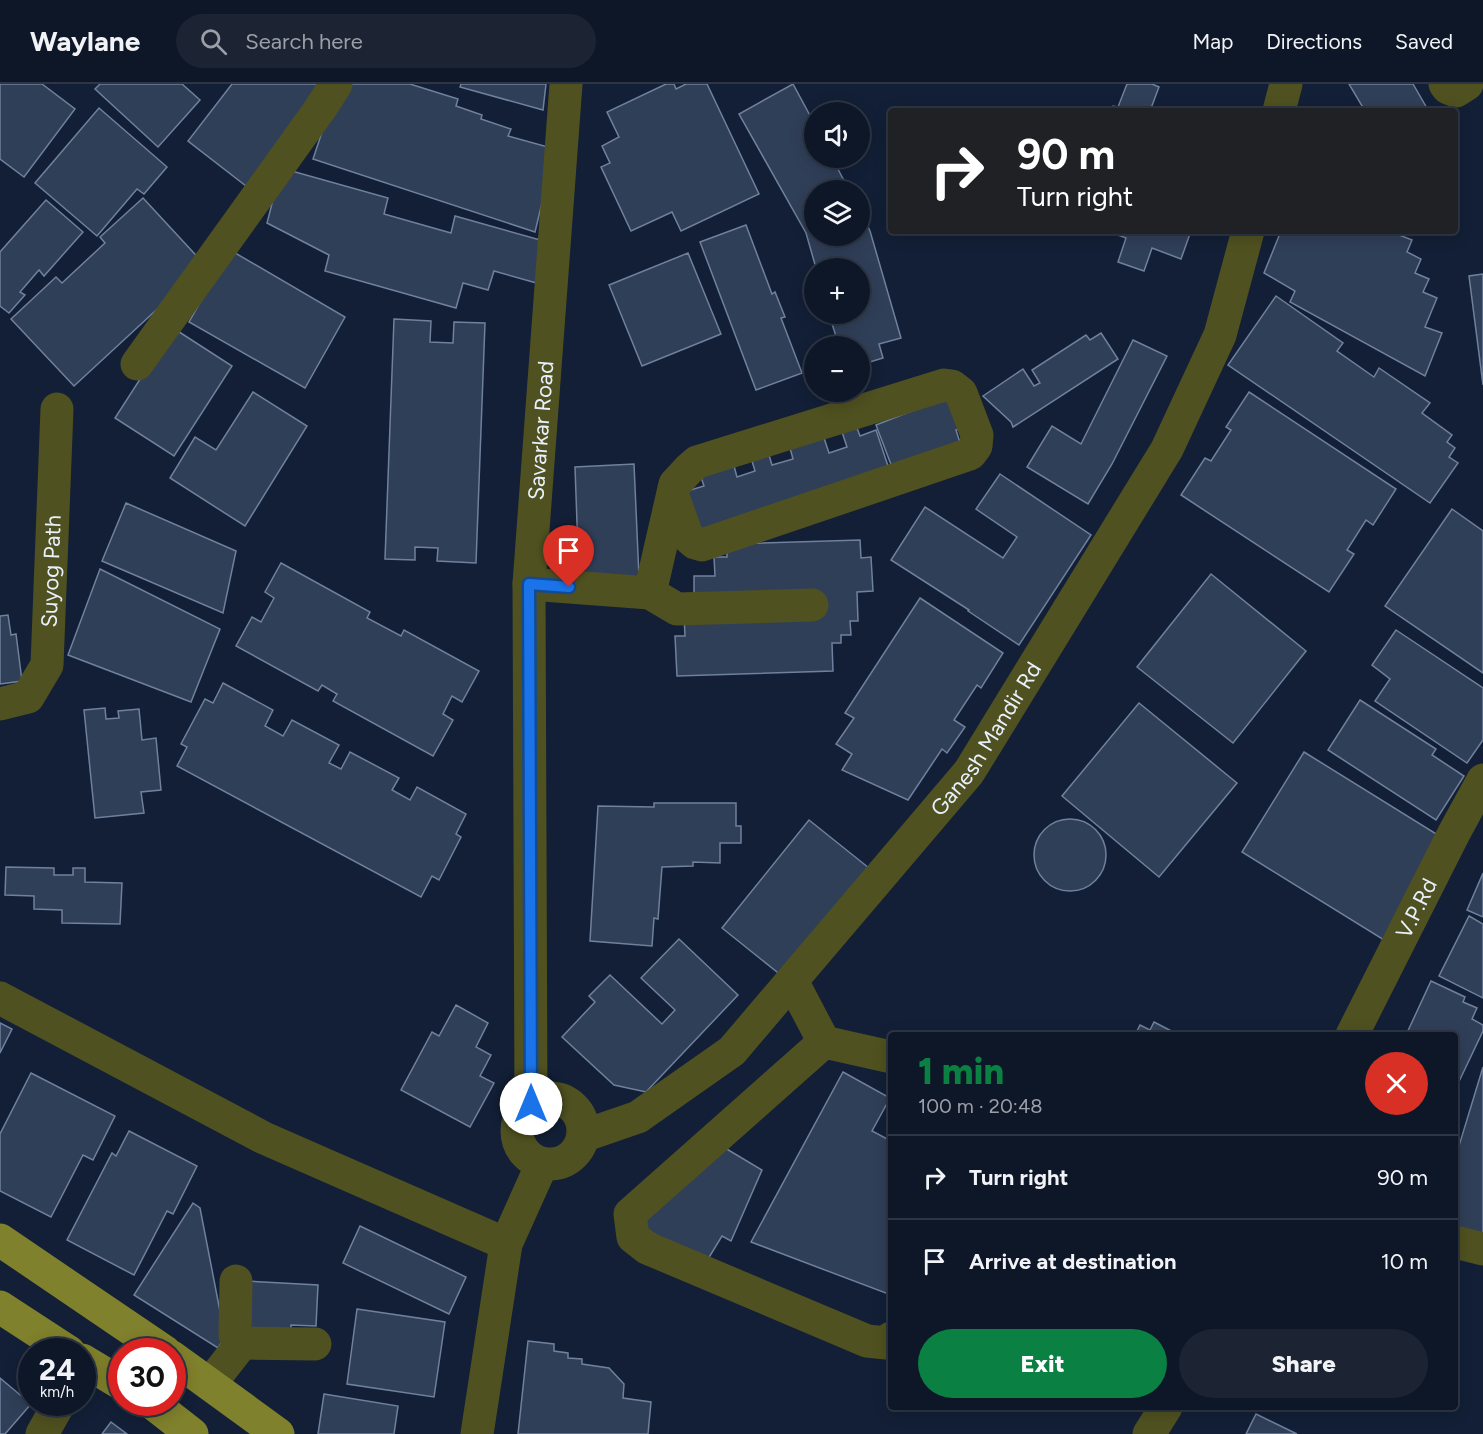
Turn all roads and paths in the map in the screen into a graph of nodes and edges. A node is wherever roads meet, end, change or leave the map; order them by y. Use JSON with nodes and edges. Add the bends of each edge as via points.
{"nodes":[{"id":1,"x":336,"y":84,"type":"edge"},
{"id":2,"x":566,"y":84,"type":"edge"},
{"id":3,"x":1287,"y":84,"type":"edge"},
{"id":4,"x":1445,"y":84,"type":"edge"},
{"id":5,"x":1467,"y":84,"type":"edge"},
{"id":6,"x":1280,"y":108,"type":"edge"},
{"id":7,"x":1247,"y":234,"type":"edge"},
{"id":8,"x":137,"y":364,"type":"dead end"},
{"id":9,"x":57,"y":409,"type":"dead end"},
{"id":10,"x":673,"y":496,"type":"junction"},
{"id":11,"x":529,"y":584,"type":"junction"},
{"id":12,"x":650,"y":593,"type":"junction"},
{"id":13,"x":812,"y":605,"type":"dead end"},
{"id":14,"x":0,"y":704,"type":"edge"},
{"id":15,"x":1483,"y":780,"type":"edge"},
{"id":16,"x":792,"y":981,"type":"junction"},
{"id":17,"x":0,"y":998,"type":"edge"},
{"id":18,"x":1354,"y":1032,"type":"edge"},
{"id":19,"x":825,"y":1042,"type":"junction"},
{"id":20,"x":888,"y":1056,"type":"edge"},
{"id":21,"x":531,"y":1104,"type":"junction"},
{"id":22,"x":583,"y":1136,"type":"junction"},
{"id":23,"x":542,"y":1164,"type":"junction"},
{"id":24,"x":0,"y":1240,"type":"edge"},
{"id":25,"x":1458,"y":1243,"type":"edge"},
{"id":26,"x":506,"y":1244,"type":"junction"},
{"id":27,"x":1483,"y":1249,"type":"edge"},
{"id":28,"x":236,"y":1281,"type":"dead end"},
{"id":29,"x":0,"y":1307,"type":"edge"},
{"id":30,"x":48,"y":1338,"type":"edge"},
{"id":31,"x":144,"y":1338,"type":"edge"},
{"id":32,"x":888,"y":1340,"type":"edge"},
{"id":33,"x":242,"y":1343,"type":"junction"},
{"id":34,"x":315,"y":1344,"type":"dead end"},
{"id":35,"x":186,"y":1367,"type":"edge"},
{"id":36,"x":210,"y":1384,"type":"junction"},
{"id":37,"x":1164,"y":1410,"type":"edge"},
{"id":38,"x":52,"y":1416,"type":"edge"},
{"id":39,"x":169,"y":1416,"type":"edge"},
{"id":40,"x":42,"y":1434,"type":"edge"},
{"id":41,"x":192,"y":1434,"type":"edge"},
{"id":42,"x":278,"y":1434,"type":"edge"},
{"id":43,"x":477,"y":1434,"type":"edge"},
{"id":44,"x":1149,"y":1434,"type":"edge"}],
"edges":[{"from":1,"to":8,"type":"street"},
{"from":2,"to":11,"type":"street","name":"Savarkar Road"},
{"from":3,"to":6,"type":"street"},
{"from":4,"to":5,"type":"street","via":[[1456,90]]},
{"from":7,"to":16,"type":"street","name":"Ganesh Mandir Rd","via":[[1220,335],[1167,449],[969,772]]},
{"from":9,"to":14,"type":"street","name":"Suyog Path","via":[[47,665],[28,697]]},
{"from":10,"to":10,"type":"street","via":[[675,484],[698,462],[944,385],[962,393],[978,435],[970,454],[702,545],[687,536]]},
{"from":10,"to":12,"type":"street"},
{"from":11,"to":12,"type":"street"},
{"from":11,"to":21,"type":"street","name":"Savarkar Road"},
{"from":12,"to":13,"type":"street","via":[[677,609]]},
{"from":15,"to":18,"type":"street","name":"V.P.Rd"},
{"from":16,"to":19,"type":"street"},
{"from":16,"to":22,"type":"street","name":"Ganesh Mandir Rd","via":[[732,1051],[638,1117]]},
{"from":17,"to":26,"type":"street","via":[[264,1138]]},
{"from":19,"to":20,"type":"street"},
{"from":19,"to":32,"type":"street","via":[[630,1214],[633,1236],[647,1248],[867,1341]]},
{"from":21,"to":22,"type":"street","via":[[552,1098],[572,1106],[579,1114]]},
{"from":21,"to":23,"type":"street","via":[[518,1122],[519,1143],[524,1152]]},
{"from":22,"to":23,"type":"street","via":[[573,1155],[564,1161]]},
{"from":23,"to":26,"type":"street"},
{"from":24,"to":31,"type":"main road"},
{"from":25,"to":27,"type":"street"},
{"from":26,"to":43,"type":"street"},
{"from":28,"to":33,"type":"street","via":[[235,1335]]},
{"from":29,"to":30,"type":"main road"},
{"from":33,"to":34,"type":"street"},
{"from":33,"to":36,"type":"street"},
{"from":35,"to":36,"type":"main road"},
{"from":36,"to":42,"type":"main road"},
{"from":37,"to":44,"type":"street"},
{"from":38,"to":40,"type":"street"},
{"from":39,"to":41,"type":"main road"}]}
